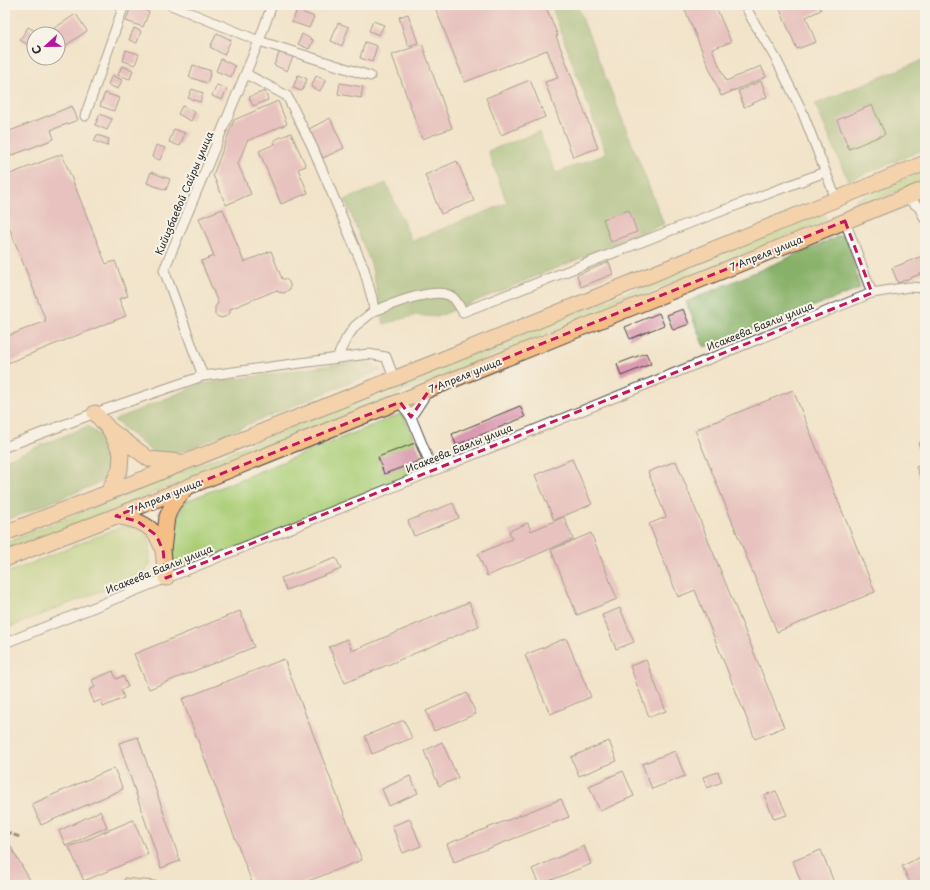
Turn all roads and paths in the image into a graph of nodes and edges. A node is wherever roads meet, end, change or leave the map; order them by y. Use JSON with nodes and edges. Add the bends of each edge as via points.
{"nodes":[{"id":1,"x":124,"y":5,"type":"edge"},
{"id":2,"x":171,"y":5,"type":"edge"},
{"id":3,"x":272,"y":5,"type":"edge"},
{"id":4,"x":745,"y":5,"type":"edge"},
{"id":5,"x":259,"y":42,"type":"junction"},
{"id":6,"x":246,"y":74,"type":"junction"},
{"id":7,"x":370,"y":76,"type":"dead end"},
{"id":8,"x":85,"y":116,"type":"dead end"},
{"id":9,"x":925,"y":163,"type":"edge"},
{"id":10,"x":825,"y":172,"type":"junction"},
{"id":11,"x":925,"y":189,"type":"edge"},
{"id":12,"x":905,"y":197,"type":"junction"},
{"id":13,"x":836,"y":199,"type":"junction"},
{"id":14,"x":925,"y":218,"type":"edge"},
{"id":15,"x":845,"y":221,"type":"junction"},
{"id":16,"x":925,"y":288,"type":"edge"},
{"id":17,"x":872,"y":293,"type":"junction"},
{"id":18,"x":374,"y":312,"type":"junction"},
{"id":19,"x":337,"y":358,"type":"junction"},
{"id":20,"x":203,"y":376,"type":"junction"},
{"id":21,"x":394,"y":378,"type":"junction"},
{"id":22,"x":430,"y":389,"type":"junction"},
{"id":23,"x":400,"y":402,"type":"junction"},
{"id":24,"x":96,"y":413,"type":"junction"},
{"id":25,"x":411,"y":417,"type":"junction"},
{"id":26,"x":109,"y":429,"type":"junction"},
{"id":27,"x":5,"y":447,"type":"edge"},
{"id":28,"x":184,"y":462,"type":"junction"},
{"id":29,"x":433,"y":471,"type":"junction"},
{"id":30,"x":188,"y":487,"type":"junction"},
{"id":31,"x":108,"y":493,"type":"junction"},
{"id":32,"x":116,"y":516,"type":"junction"},
{"id":33,"x":5,"y":533,"type":"edge"},
{"id":34,"x":163,"y":550,"type":"junction"},
{"id":35,"x":5,"y":559,"type":"edge"},
{"id":36,"x":166,"y":578,"type":"junction"},
{"id":37,"x":5,"y":643,"type":"edge"}],
"edges":[{"from":1,"to":8,"type":"street"},
{"from":2,"to":5,"type":"street"},
{"from":3,"to":5,"type":"street","name":"Кийизбаевой Сайры улица"},
{"from":4,"to":10,"type":"street","via":[[802,111]]},
{"from":5,"to":6,"type":"street","name":"Кийизбаевой Сайры улица"},
{"from":5,"to":7,"type":"street"},
{"from":6,"to":18,"type":"street","via":[[287,96],[312,146],[364,269],[371,290]]},
{"from":6,"to":20,"type":"street","name":"Кийизбаевой Сайры улица","via":[[164,270]]},
{"from":9,"to":13,"type":"main road"},
{"from":10,"to":13,"type":"street"},
{"from":10,"to":18,"type":"street","via":[[463,312],[452,297],[441,293],[418,296]]},
{"from":11,"to":12,"type":"main road","name":"7 Апреля улица"},
{"from":12,"to":14,"type":"street","via":[[919,207]]},
{"from":12,"to":15,"type":"main road","name":"7 Апреля улица"},
{"from":13,"to":15,"type":"main road"},
{"from":13,"to":21,"type":"main road"},
{"from":15,"to":17,"type":"street"},
{"from":15,"to":22,"type":"main road","name":"7 Апреля улица"},
{"from":16,"to":17,"type":"street","name":"Исакеева Баялы улица","via":[[909,287]]},
{"from":17,"to":29,"type":"street","name":"Исакеева Баялы улица"},
{"from":18,"to":19,"type":"street","via":[[354,326]]},
{"from":19,"to":20,"type":"street"},
{"from":19,"to":21,"type":"street","via":[[368,354],[386,357]]},
{"from":20,"to":24,"type":"street"},
{"from":21,"to":28,"type":"main road"},
{"from":22,"to":23,"type":"main road","name":"7 Апреля улица"},
{"from":22,"to":25,"type":"street"},
{"from":23,"to":25,"type":"street"},
{"from":23,"to":30,"type":"main road","name":"7 Апреля улица"},
{"from":24,"to":26,"type":"main road"},
{"from":24,"to":27,"type":"street"},
{"from":25,"to":29,"type":"street"},
{"from":26,"to":28,"type":"main road","via":[[150,459]]},
{"from":26,"to":31,"type":"main road","via":[[121,453],[120,469]]},
{"from":28,"to":31,"type":"main road"},
{"from":29,"to":36,"type":"street","name":"Исакеева Баялы улица"},
{"from":30,"to":32,"type":"main road","name":"7 Апреля улица"},
{"from":30,"to":34,"type":"main road","via":[[172,505],[167,517]]},
{"from":31,"to":33,"type":"main road"},
{"from":32,"to":34,"type":"main road","via":[[137,521],[148,527],[156,535]]},
{"from":32,"to":35,"type":"main road","name":"7 Апреля улица"},
{"from":34,"to":36,"type":"main road"},
{"from":36,"to":37,"type":"street","name":"Исакеева Баялы улица"}]}
